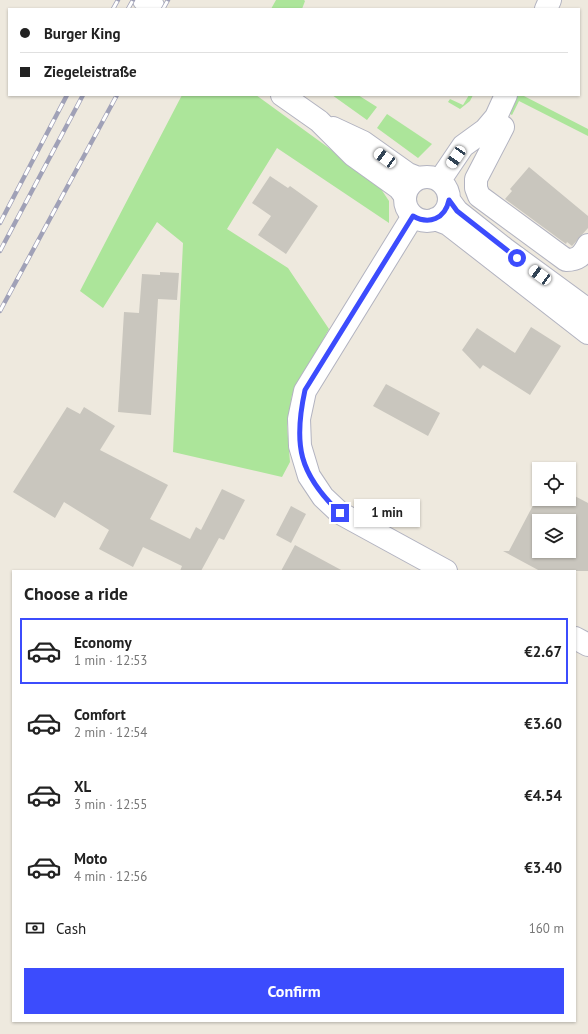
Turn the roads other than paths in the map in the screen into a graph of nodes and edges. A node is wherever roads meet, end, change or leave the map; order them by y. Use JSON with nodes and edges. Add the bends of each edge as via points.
{"nodes":[{"id":1,"x":283,"y":96,"type":"edge"},
{"id":2,"x":506,"y":96,"type":"edge"},
{"id":3,"x":319,"y":121,"type":"junction"},
{"id":4,"x":503,"y":127,"type":"dead end"},
{"id":5,"x":418,"y":178,"type":"junction"},
{"id":6,"x":440,"y":180,"type":"junction"},
{"id":7,"x":449,"y":200,"type":"junction"},
{"id":8,"x":409,"y":206,"type":"junction"},
{"id":9,"x":435,"y":219,"type":"junction"},
{"id":10,"x":588,"y":246,"type":"edge"},
{"id":11,"x":588,"y":310,"type":"edge"},
{"id":12,"x":588,"y":333,"type":"edge"},
{"id":13,"x":444,"y":570,"type":"edge"},
{"id":14,"x":576,"y":639,"type":"edge"},
{"id":15,"x":588,"y":645,"type":"edge"}],
"edges":[{"from":1,"to":3,"type":"street"},
{"from":2,"to":6,"type":"street","via":[[496,117],[485,130],[463,146]]},
{"from":3,"to":5,"type":"street","via":[[363,142],[408,174]]},
{"from":3,"to":8,"type":"street","via":[[353,155],[399,188]]},
{"from":4,"to":10,"type":"street","via":[[476,179],[479,196],[566,260],[574,260],[581,256]]},
{"from":5,"to":6,"type":"street","via":[[429,176]]},
{"from":5,"to":8,"type":"street","via":[[407,189]]},
{"from":6,"to":7,"type":"street","via":[[447,189]]},
{"from":7,"to":9,"type":"street","via":[[445,212]]},
{"from":7,"to":11,"type":"street","via":[[457,211],[505,249]]},
{"from":8,"to":9,"type":"street","via":[[424,220]]},
{"from":8,"to":13,"type":"street","via":[[305,390],[299,419],[300,446],[309,476],[323,497],[340,513]]},
{"from":9,"to":12,"type":"street","via":[[448,224]]},
{"from":14,"to":15,"type":"street"}]}
